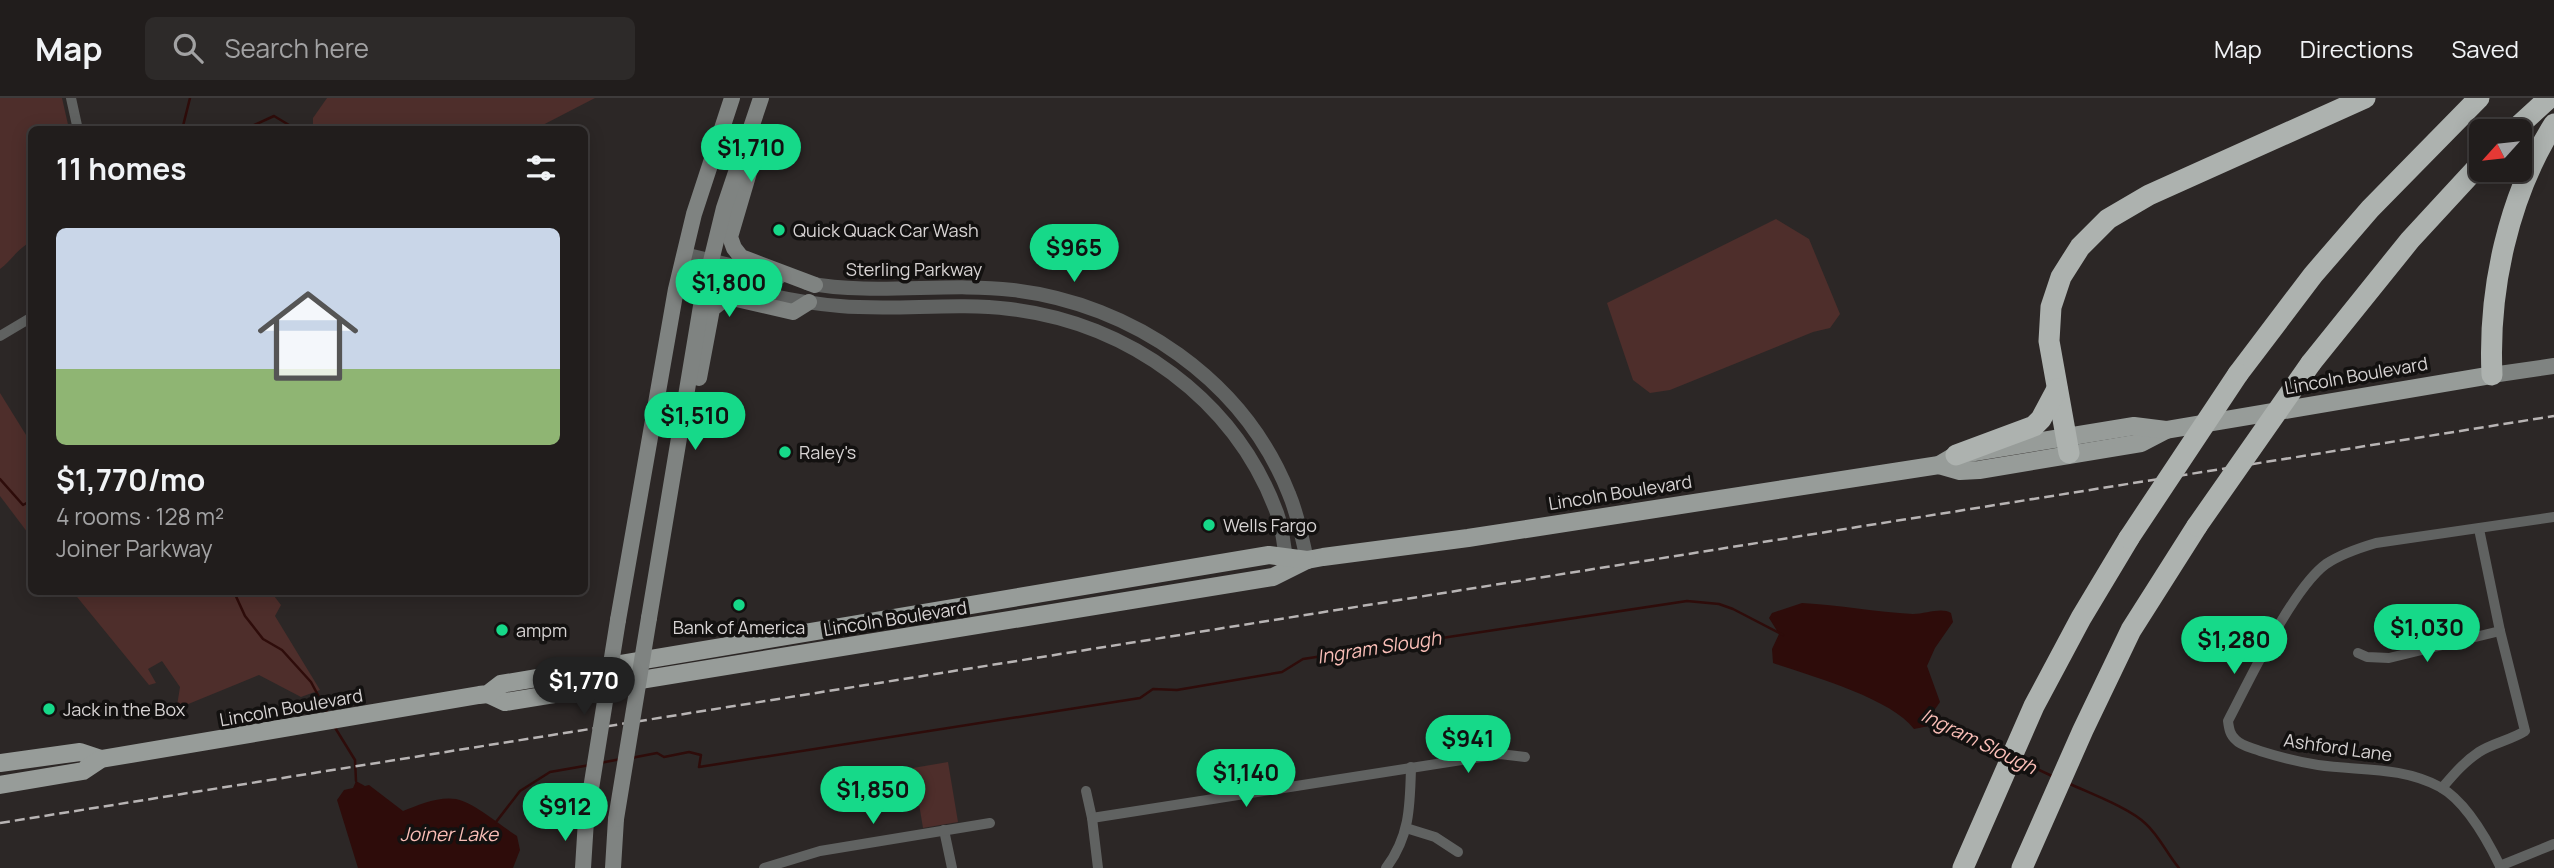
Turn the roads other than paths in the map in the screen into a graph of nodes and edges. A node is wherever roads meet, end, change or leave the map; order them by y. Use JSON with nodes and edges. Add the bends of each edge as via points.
{"nodes":[{"id":1,"x":71,"y":98,"type":"edge"},
{"id":2,"x":732,"y":98,"type":"edge"},
{"id":3,"x":761,"y":98,"type":"edge"},
{"id":4,"x":2365,"y":98,"type":"edge"},
{"id":5,"x":2479,"y":98,"type":"edge"},
{"id":6,"x":2549,"y":98,"type":"edge"},
{"id":7,"x":2526,"y":119,"type":"edge"},
{"id":8,"x":2554,"y":124,"type":"edge"},
{"id":9,"x":77,"y":126,"type":"edge"},
{"id":10,"x":743,"y":148,"type":"junction"},
{"id":11,"x":2469,"y":176,"type":"edge"},
{"id":12,"x":684,"y":254,"type":"junction"},
{"id":13,"x":711,"y":261,"type":"junction"},
{"id":14,"x":680,"y":272,"type":"junction"},
{"id":15,"x":707,"y":279,"type":"junction"},
{"id":16,"x":815,"y":285,"type":"junction"},
{"id":17,"x":808,"y":302,"type":"junction"},
{"id":18,"x":28,"y":319,"type":"edge"},
{"id":19,"x":0,"y":336,"type":"edge"},
{"id":20,"x":2554,"y":366,"type":"edge"},
{"id":21,"x":2492,"y":375,"type":"junction"},
{"id":22,"x":2057,"y":389,"type":"junction"},
{"id":23,"x":686,"y":397,"type":"junction"},
{"id":24,"x":2067,"y":445,"type":"junction"},
{"id":25,"x":1947,"y":460,"type":"junction"},
{"id":26,"x":2554,"y":517,"type":"edge"},
{"id":27,"x":2479,"y":529,"type":"junction"},
{"id":28,"x":1307,"y":560,"type":"junction"},
{"id":29,"x":1287,"y":563,"type":"junction"},
{"id":30,"x":2500,"y":631,"type":"junction"},
{"id":31,"x":2358,"y":653,"type":"dead end"},
{"id":32,"x":1525,"y":757,"type":"dead end"},
{"id":33,"x":101,"y":759,"type":"junction"},
{"id":34,"x":0,"y":764,"type":"edge"},
{"id":35,"x":1411,"y":767,"type":"junction"},
{"id":36,"x":0,"y":785,"type":"edge"},
{"id":37,"x":2442,"y":788,"type":"junction"},
{"id":38,"x":1086,"y":790,"type":"dead end"},
{"id":39,"x":1092,"y":818,"type":"junction"},
{"id":40,"x":990,"y":823,"type":"dead end"},
{"id":41,"x":1406,"y":828,"type":"junction"},
{"id":42,"x":944,"y":830,"type":"junction"},
{"id":43,"x":2554,"y":844,"type":"edge"},
{"id":44,"x":1458,"y":852,"type":"dead end"},
{"id":45,"x":1964,"y":865,"type":"edge"},
{"id":46,"x":2500,"y":867,"type":"edge"},
{"id":47,"x":583,"y":868,"type":"edge"},
{"id":48,"x":612,"y":868,"type":"edge"},
{"id":49,"x":764,"y":868,"type":"edge"},
{"id":50,"x":952,"y":868,"type":"edge"},
{"id":51,"x":1098,"y":868,"type":"edge"},
{"id":52,"x":1386,"y":868,"type":"edge"},
{"id":53,"x":2022,"y":868,"type":"edge"}],
"edges":[{"from":1,"to":9,"type":"street"},
{"from":2,"to":12,"type":"main road"},
{"from":3,"to":10,"type":"main road"},
{"from":4,"to":22,"type":"highway","via":[[2149,195],[2108,219],[2080,247],[2061,277],[2051,307],[2049,341]]},
{"from":5,"to":45,"type":"highway","bridge":true,"via":[[2370,209],[2238,374],[2081,618],[2034,706]]},
{"from":6,"to":7,"type":"highway"},
{"from":8,"to":21,"type":"highway","via":[[2511,218],[2494,301]]},
{"from":10,"to":13,"type":"main road"},
{"from":10,"to":16,"type":"main road","via":[[750,169],[730,237],[734,248],[741,257]]},
{"from":11,"to":53,"type":"highway","bridge":true,"via":[[2410,240],[2311,363],[2197,526],[2131,630]]},
{"from":12,"to":13,"type":"street","name":"Sterling Parkway"},
{"from":12,"to":14,"type":"main road"},
{"from":13,"to":15,"type":"main road"},
{"from":13,"to":16,"type":"street","name":"Sterling Parkway"},
{"from":14,"to":15,"type":"street"},
{"from":14,"to":47,"type":"main road","bridge":true,"via":[[618,621],[586,820]]},
{"from":15,"to":17,"type":"street"},
{"from":15,"to":23,"type":"main road"},
{"from":16,"to":28,"type":"street","name":"Sterling Parkway","via":[[1010,290],[1099,310],[1148,334],[1195,366],[1249,424],[1289,492]]},
{"from":17,"to":23,"type":"main road","via":[[793,312],[732,298],[712,309],[699,379]]},
{"from":17,"to":29,"type":"street","via":[[1009,309],[1075,322],[1119,340],[1181,380],[1235,435],[1266,488]]},
{"from":18,"to":19,"type":"street"},
{"from":20,"to":21,"type":"main road","name":"Lincoln Boulevard"},
{"from":21,"to":24,"type":"main road","name":"Lincoln Boulevard","via":[[2166,430],[2134,426]]},
{"from":22,"to":24,"type":"highway"},
{"from":22,"to":25,"type":"highway","via":[[2034,426]]},
{"from":23,"to":48,"type":"main road","bridge":true,"via":[[615,820]]},
{"from":24,"to":25,"type":"main road","name":"Lincoln Boulevard"},
{"from":25,"to":28,"type":"main road","name":"Lincoln Boulevard"},
{"from":26,"to":27,"type":"street","name":"Ashford Lane"},
{"from":27,"to":30,"type":"street"},
{"from":27,"to":37,"type":"street","name":"Ashford Lane","via":[[2376,543],[2325,565],[2305,585],[2228,721],[2237,743],[2271,754],[2319,765],[2376,769]]},
{"from":28,"to":29,"type":"main road","name":"Lincoln Boulevard"},
{"from":29,"to":33,"type":"main road","name":"Lincoln Boulevard","via":[[1268,578],[505,702],[488,694]]},
{"from":30,"to":31,"type":"street","via":[[2389,658]]},
{"from":30,"to":37,"type":"street","via":[[2525,731],[2479,752]]},
{"from":32,"to":35,"type":"street","via":[[1500,754]]},
{"from":33,"to":34,"type":"main road","name":"Lincoln Boulevard","via":[[80,752]]},
{"from":33,"to":36,"type":"main road","name":"Lincoln Boulevard","via":[[83,771]]},
{"from":35,"to":39,"type":"street"},
{"from":35,"to":41,"type":"street"},
{"from":37,"to":46,"type":"street","name":"Ashford Lane","via":[[2484,834]]},
{"from":38,"to":39,"type":"street"},
{"from":39,"to":51,"type":"street"},
{"from":40,"to":42,"type":"street"},
{"from":41,"to":44,"type":"street","via":[[1435,837]]},
{"from":41,"to":52,"type":"street"},
{"from":42,"to":49,"type":"street","via":[[820,851]]},
{"from":42,"to":50,"type":"street"},
{"from":43,"to":46,"type":"street"}]}
